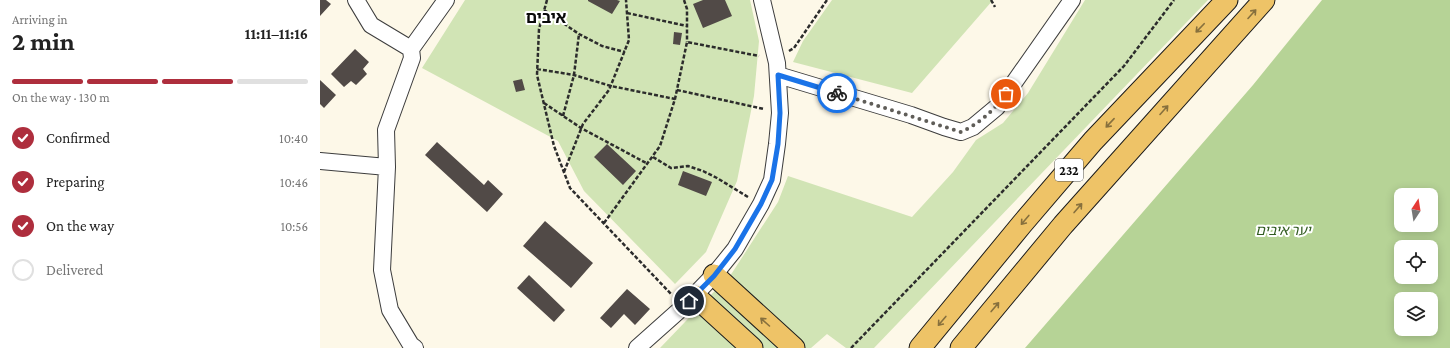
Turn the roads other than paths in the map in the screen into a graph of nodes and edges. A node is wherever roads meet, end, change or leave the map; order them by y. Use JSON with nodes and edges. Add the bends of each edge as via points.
{"nodes":[{"id":1,"x":356,"y":0,"type":"edge"},
{"id":2,"x":446,"y":0,"type":"edge"},
{"id":3,"x":762,"y":0,"type":"edge"},
{"id":4,"x":1072,"y":0,"type":"edge"},
{"id":5,"x":1227,"y":0,"type":"edge"},
{"id":6,"x":1264,"y":0,"type":"edge"},
{"id":7,"x":411,"y":49,"type":"junction"},
{"id":8,"x":777,"y":67,"type":"junction"},
{"id":9,"x":320,"y":161,"type":"edge"},
{"id":10,"x":387,"y":167,"type":"junction"},
{"id":11,"x":714,"y":276,"type":"junction"},
{"id":12,"x":689,"y":301,"type":"junction"},
{"id":13,"x":415,"y":348,"type":"edge"},
{"id":14,"x":637,"y":348,"type":"edge"},
{"id":15,"x":752,"y":348,"type":"edge"},
{"id":16,"x":794,"y":348,"type":"edge"},
{"id":17,"x":920,"y":348,"type":"edge"},
{"id":18,"x":961,"y":348,"type":"edge"}],
"edges":[{"from":1,"to":7,"type":"street","via":[[371,25]]},
{"from":2,"to":7,"type":"street"},
{"from":3,"to":8,"type":"street"},
{"from":4,"to":8,"type":"street","via":[[997,107],[973,127],[961,132]]},
{"from":5,"to":17,"type":"main road","number":"232","one_way":true,"via":[[1093,141]]},
{"from":18,"to":6,"type":"main road","number":"232","one_way":true,"via":[[1068,219]]},
{"from":7,"to":10,"type":"street","via":[[412,58],[386,130]]},
{"from":8,"to":11,"type":"street","via":[[780,113],[772,180],[735,249]]},
{"from":9,"to":10,"type":"street"},
{"from":10,"to":13,"type":"street","via":[[382,270],[390,310]]},
{"from":11,"to":12,"type":"street"},
{"from":16,"to":11,"type":"main road","one_way":true},
{"from":12,"to":14,"type":"street"},
{"from":12,"to":15,"type":"main road"}]}
